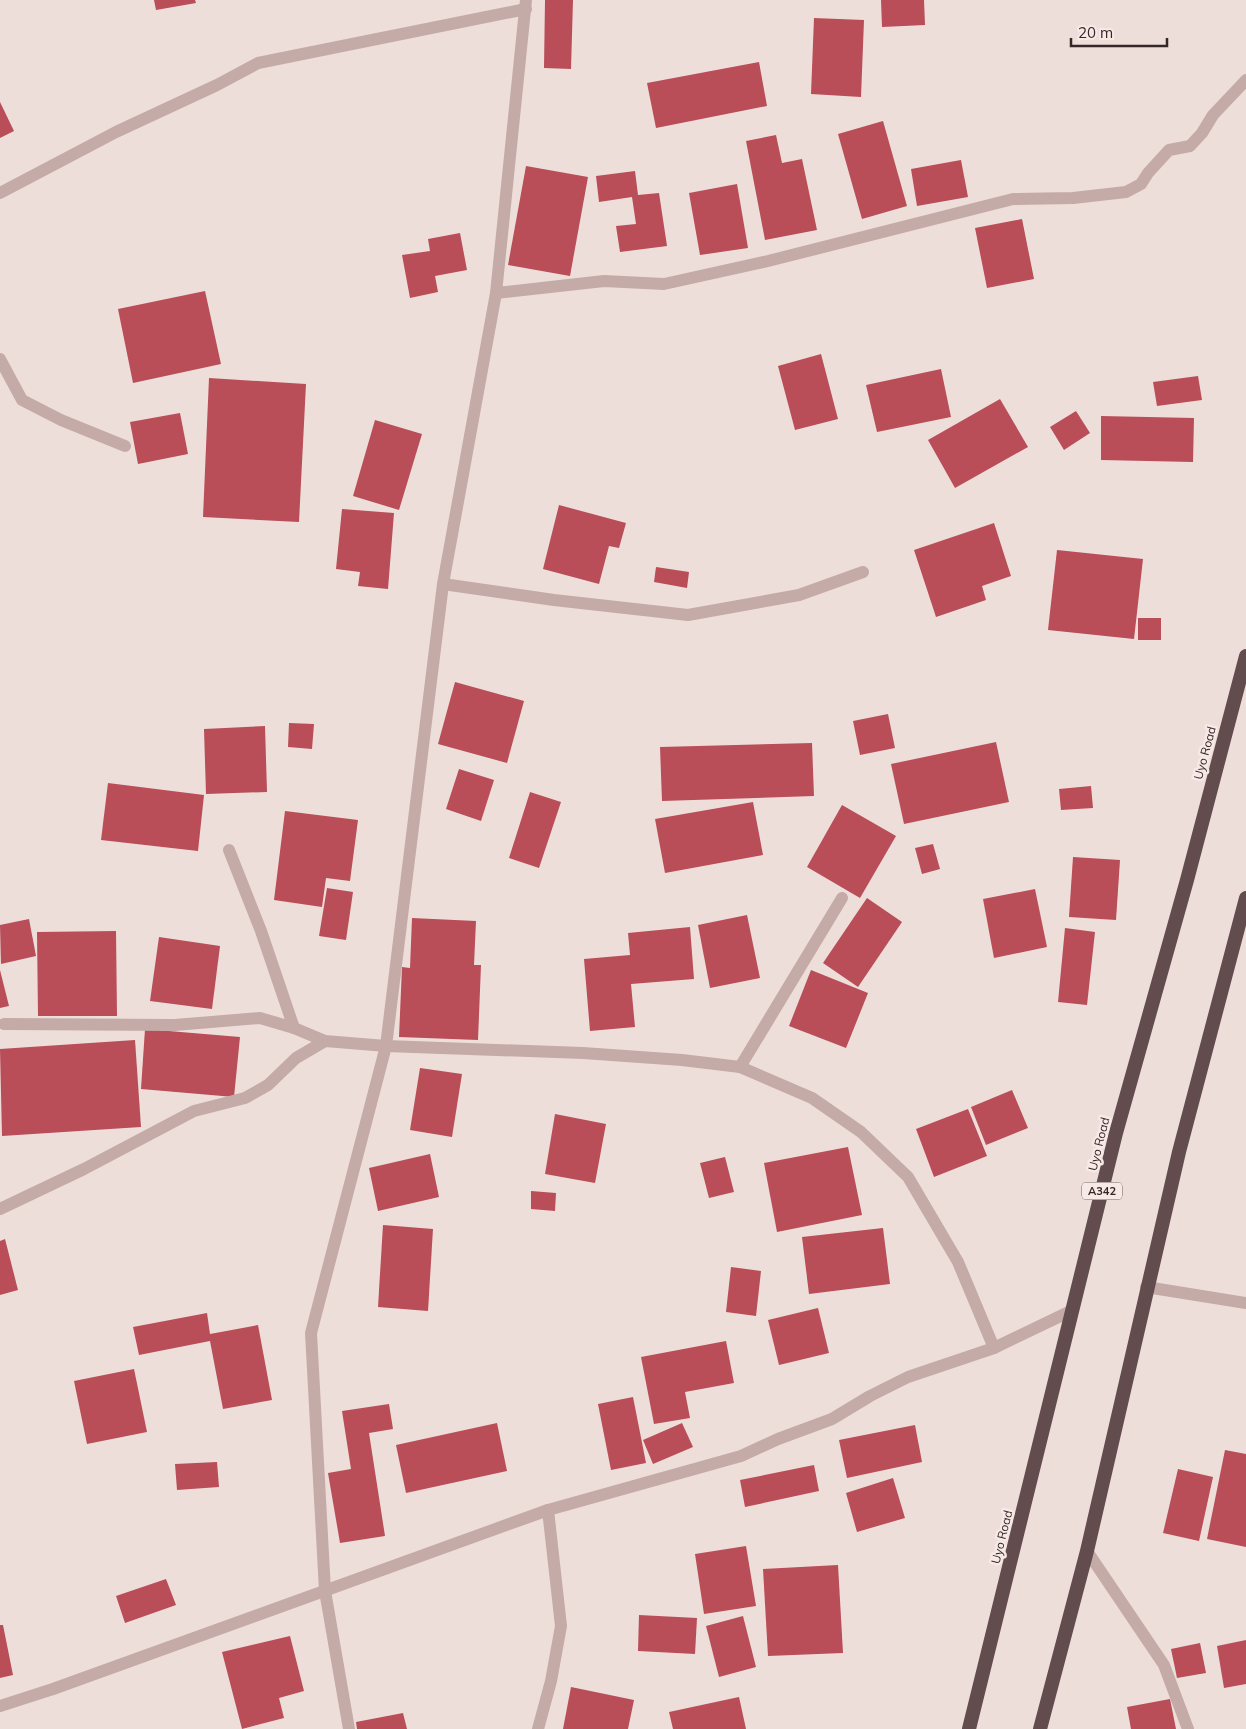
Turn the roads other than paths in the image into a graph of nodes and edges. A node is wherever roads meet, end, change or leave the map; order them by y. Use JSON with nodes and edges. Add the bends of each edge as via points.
{"nodes":[{"id":1,"x":526,"y":5,"type":"edge"},
{"id":2,"x":1246,"y":80,"type":"edge"},
{"id":3,"x":0,"y":193,"type":"edge"},
{"id":4,"x":496,"y":293,"type":"junction"},
{"id":5,"x":0,"y":359,"type":"edge"},
{"id":6,"x":125,"y":446,"type":"dead end"},
{"id":7,"x":864,"y":572,"type":"dead end"},
{"id":8,"x":443,"y":584,"type":"junction"},
{"id":9,"x":1246,"y":656,"type":"edge"},
{"id":10,"x":229,"y":850,"type":"dead end"},
{"id":11,"x":842,"y":898,"type":"dead end"},
{"id":12,"x":1246,"y":898,"type":"edge"},
{"id":13,"x":4,"y":1024,"type":"dead end"},
{"id":14,"x":294,"y":1028,"type":"junction"},
{"id":15,"x":325,"y":1041,"type":"junction"},
{"id":16,"x":386,"y":1046,"type":"junction"},
{"id":17,"x":740,"y":1068,"type":"junction"},
{"id":18,"x":0,"y":1209,"type":"edge"},
{"id":19,"x":1146,"y":1287,"type":"junction"},
{"id":20,"x":1246,"y":1303,"type":"edge"},
{"id":21,"x":1073,"y":1310,"type":"junction"},
{"id":22,"x":994,"y":1348,"type":"junction"},
{"id":23,"x":548,"y":1510,"type":"junction"},
{"id":24,"x":1087,"y":1551,"type":"junction"},
{"id":25,"x":325,"y":1591,"type":"junction"},
{"id":26,"x":0,"y":1706,"type":"edge"},
{"id":27,"x":349,"y":1729,"type":"edge"},
{"id":28,"x":538,"y":1729,"type":"edge"},
{"id":29,"x":969,"y":1729,"type":"edge"},
{"id":30,"x":1040,"y":1729,"type":"edge"},
{"id":31,"x":1188,"y":1729,"type":"edge"}],
"edges":[{"from":1,"to":3,"type":"street","via":[[258,63]]},
{"from":1,"to":4,"type":"street"},
{"from":2,"to":4,"type":"street","via":[[1213,115],[1190,146],[1169,150],[1141,184],[1126,192],[1074,198],[1013,199],[664,284],[604,281]]},
{"from":4,"to":8,"type":"street"},
{"from":5,"to":6,"type":"street","via":[[22,400]]},
{"from":7,"to":8,"type":"street","via":[[799,596],[688,615]]},
{"from":8,"to":16,"type":"street"},
{"from":9,"to":21,"type":"highway","name":"Uyo Road","number":"A342","via":[[1116,1133]]},
{"from":10,"to":14,"type":"street"},
{"from":11,"to":17,"type":"street"},
{"from":12,"to":19,"type":"highway"},
{"from":13,"to":14,"type":"street","via":[[175,1024],[260,1018]]},
{"from":14,"to":15,"type":"street"},
{"from":15,"to":16,"type":"street"},
{"from":15,"to":18,"type":"street","via":[[296,1058],[268,1085],[245,1098],[194,1111]]},
{"from":16,"to":17,"type":"street","via":[[583,1053]]},
{"from":16,"to":25,"type":"street","via":[[311,1333]]},
{"from":17,"to":22,"type":"street","via":[[812,1098],[861,1132],[908,1177],[958,1262]]},
{"from":19,"to":20,"type":"street"},
{"from":19,"to":24,"type":"highway"},
{"from":21,"to":22,"type":"street"},
{"from":21,"to":29,"type":"highway","name":"Uyo Road","number":"A342"},
{"from":22,"to":23,"type":"street","via":[[908,1377],[832,1419],[741,1456]]},
{"from":23,"to":25,"type":"street"},
{"from":23,"to":28,"type":"street","via":[[561,1626],[552,1681]]},
{"from":24,"to":30,"type":"highway"},
{"from":24,"to":31,"type":"street","via":[[1164,1665]]},
{"from":25,"to":26,"type":"street"},
{"from":25,"to":27,"type":"street"}]}
